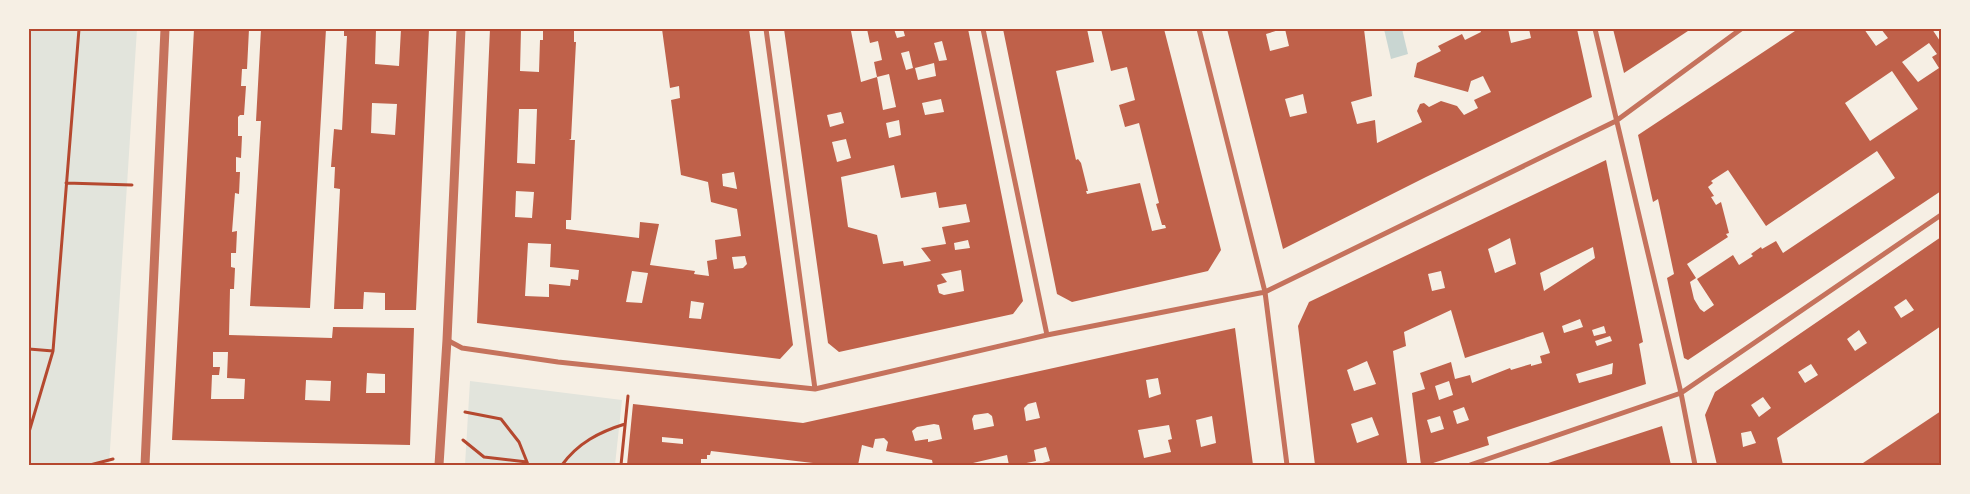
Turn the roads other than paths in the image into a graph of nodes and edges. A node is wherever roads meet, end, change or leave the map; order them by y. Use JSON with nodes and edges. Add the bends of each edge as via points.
{"nodes":[{"id":1,"x":165,"y":29,"type":"edge"},
{"id":2,"x":460,"y":29,"type":"edge"},
{"id":3,"x":766,"y":29,"type":"edge"},
{"id":4,"x":983,"y":29,"type":"edge"},
{"id":5,"x":1199,"y":29,"type":"edge"},
{"id":6,"x":1595,"y":29,"type":"edge"},
{"id":7,"x":1741,"y":29,"type":"edge"},
{"id":8,"x":1616,"y":122,"type":"junction"},
{"id":9,"x":1941,"y":214,"type":"edge"},
{"id":10,"x":1265,"y":292,"type":"junction"},
{"id":11,"x":1047,"y":335,"type":"junction"},
{"id":12,"x":447,"y":340,"type":"junction"},
{"id":13,"x":816,"y":389,"type":"junction"},
{"id":14,"x":1681,"y":393,"type":"junction"},
{"id":15,"x":144,"y":465,"type":"edge"},
{"id":16,"x":439,"y":465,"type":"edge"},
{"id":17,"x":1287,"y":465,"type":"edge"},
{"id":18,"x":1470,"y":465,"type":"edge"},
{"id":19,"x":1695,"y":465,"type":"edge"}],
"edges":[{"from":1,"to":15,"type":"street"},
{"from":2,"to":12,"type":"street"},
{"from":3,"to":13,"type":"street"},
{"from":4,"to":11,"type":"street"},
{"from":5,"to":10,"type":"street"},
{"from":6,"to":8,"type":"street"},
{"from":7,"to":8,"type":"street"},
{"from":8,"to":10,"type":"street"},
{"from":8,"to":14,"type":"street"},
{"from":9,"to":14,"type":"street"},
{"from":10,"to":11,"type":"street"},
{"from":10,"to":17,"type":"street"},
{"from":11,"to":13,"type":"street"},
{"from":12,"to":13,"type":"street","via":[[462,348],[558,362]]},
{"from":12,"to":16,"type":"street"},
{"from":14,"to":18,"type":"street"},
{"from":14,"to":19,"type":"street"}]}
